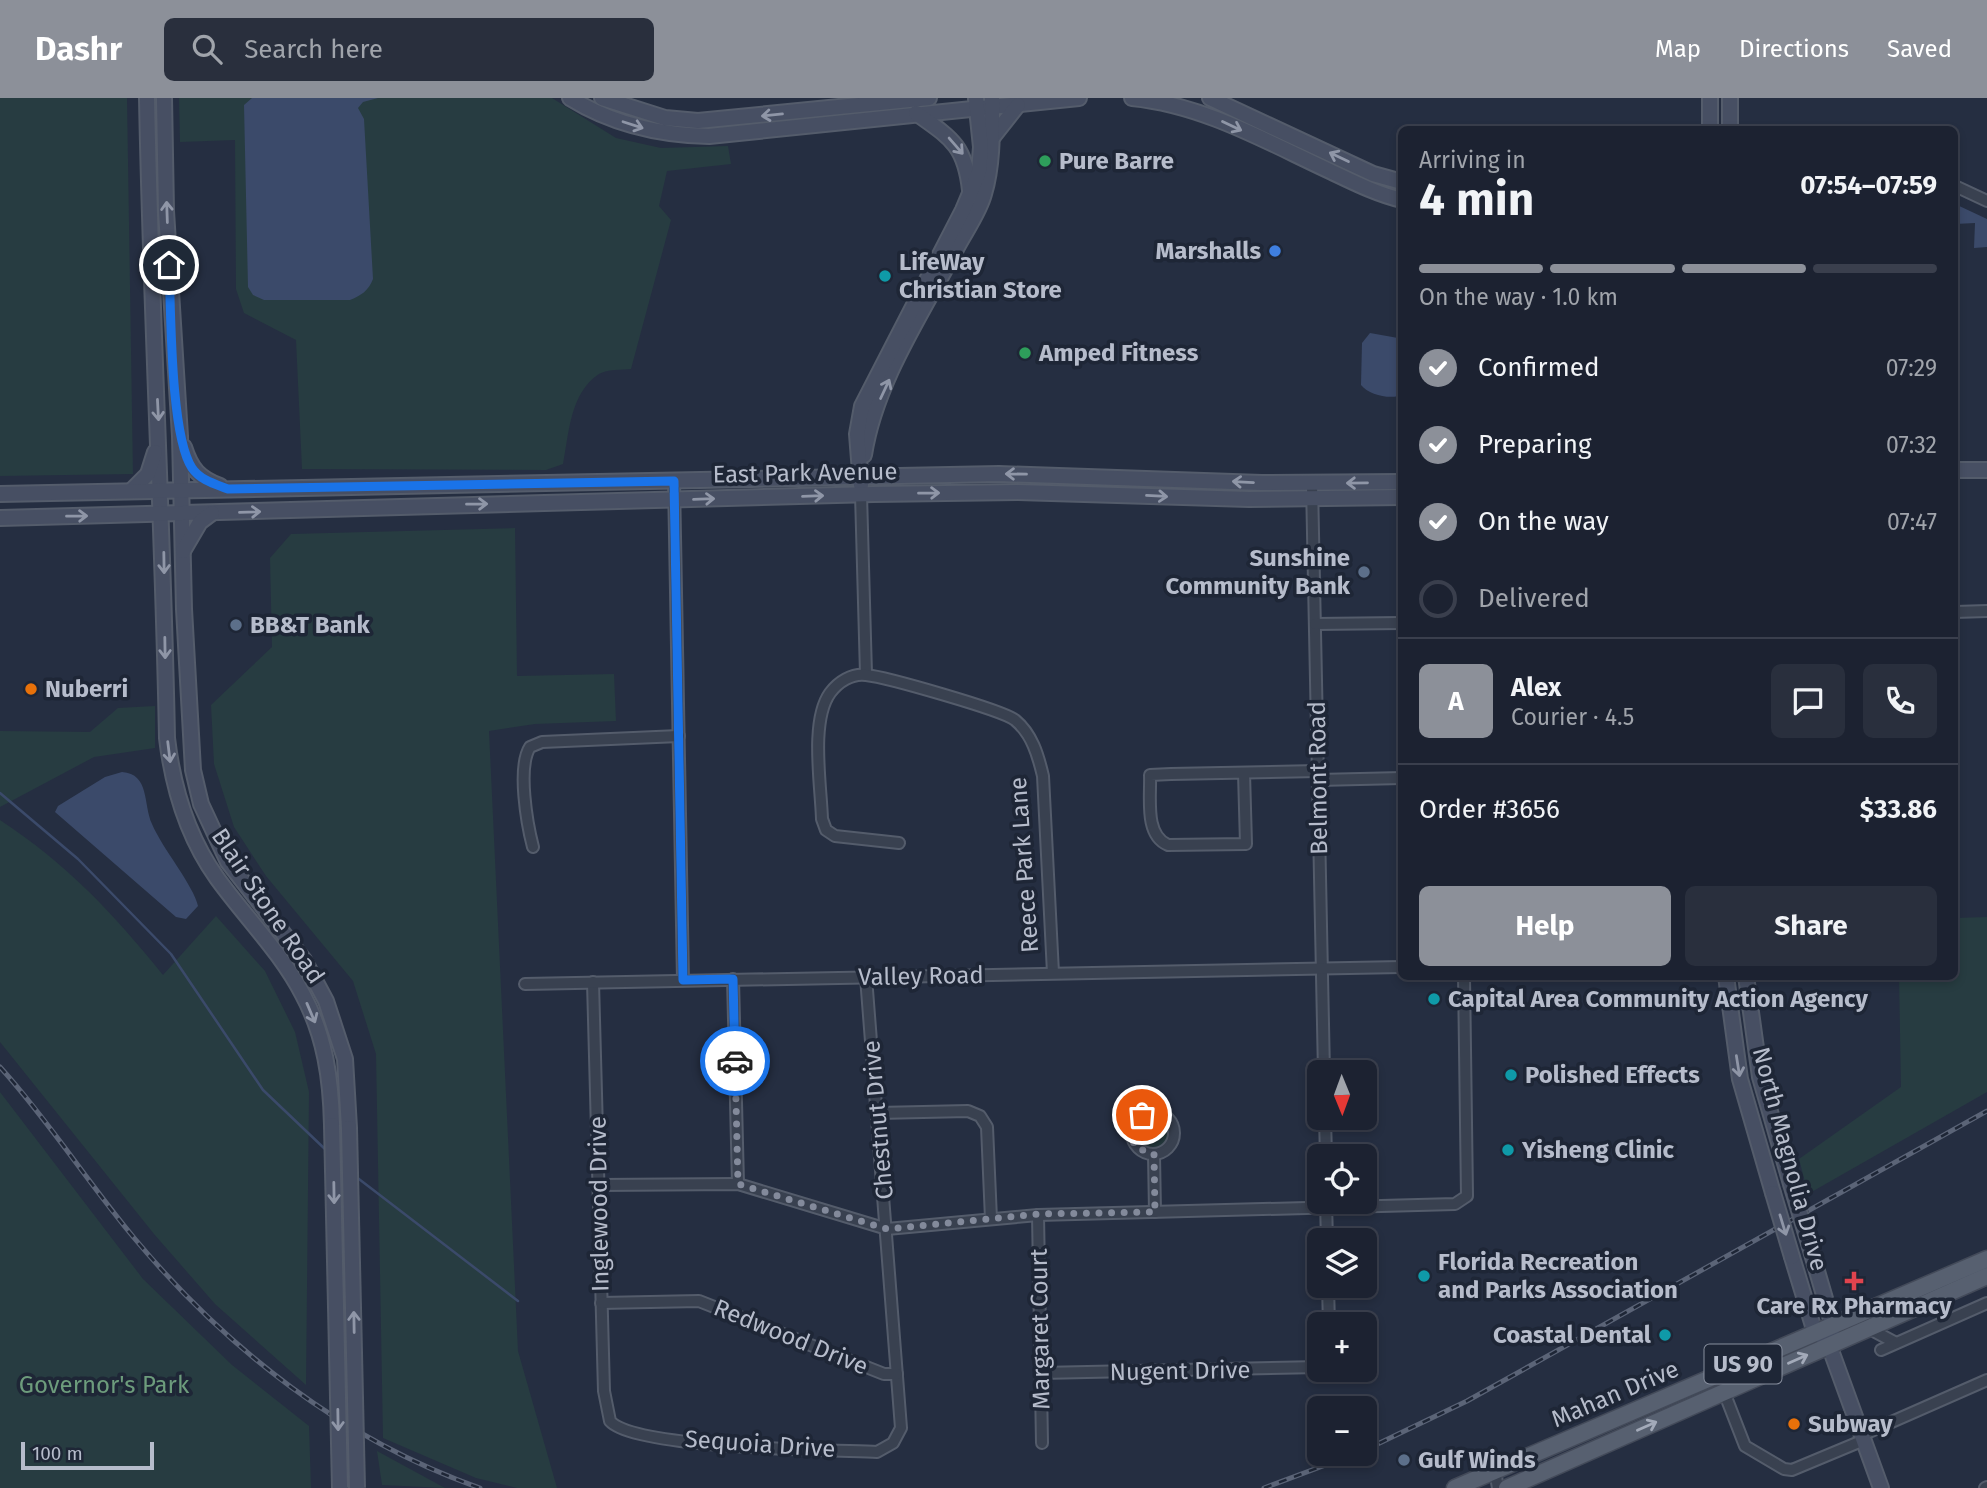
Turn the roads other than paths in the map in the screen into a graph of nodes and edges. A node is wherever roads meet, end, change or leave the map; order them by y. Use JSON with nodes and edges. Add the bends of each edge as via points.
{"nodes":[{"id":1,"x":147,"y":98,"type":"edge"},
{"id":2,"x":164,"y":98,"type":"edge"},
{"id":3,"x":570,"y":98,"type":"edge"},
{"id":4,"x":602,"y":98,"type":"edge"},
{"id":5,"x":929,"y":98,"type":"edge"},
{"id":6,"x":1079,"y":98,"type":"edge"},
{"id":7,"x":1132,"y":98,"type":"edge"},
{"id":8,"x":1210,"y":98,"type":"edge"},
{"id":9,"x":1710,"y":98,"type":"edge"},
{"id":10,"x":1730,"y":98,"type":"edge"},
{"id":11,"x":992,"y":102,"type":"edge"},
{"id":12,"x":977,"y":103,"type":"edge"},
{"id":13,"x":1018,"y":104,"type":"junction"},
{"id":14,"x":916,"y":113,"type":"junction"},
{"id":15,"x":732,"y":119,"type":"junction"},
{"id":16,"x":1710,"y":126,"type":"edge"},
{"id":17,"x":1730,"y":126,"type":"edge"},
{"id":18,"x":1277,"y":127,"type":"junction"},
{"id":19,"x":734,"y":134,"type":"junction"},
{"id":20,"x":992,"y":139,"type":"junction"},
{"id":21,"x":1269,"y":143,"type":"junction"},
{"id":22,"x":1958,"y":187,"type":"edge"},
{"id":23,"x":1398,"y":190,"type":"edge"},
{"id":24,"x":1398,"y":192,"type":"edge"},
{"id":25,"x":970,"y":194,"type":"junction"},
{"id":26,"x":1987,"y":201,"type":"edge"},
{"id":27,"x":152,"y":329,"type":"junction"},
{"id":28,"x":172,"y":329,"type":"junction"},
{"id":29,"x":180,"y":435,"type":"junction"},
{"id":30,"x":159,"y":437,"type":"junction"},
{"id":31,"x":1958,"y":470,"type":"edge"},
{"id":32,"x":1987,"y":470,"type":"edge"},
{"id":33,"x":860,"y":478,"type":"junction"},
{"id":34,"x":674,"y":481,"type":"junction"},
{"id":35,"x":1398,"y":482,"type":"edge"},
{"id":36,"x":1312,"y":484,"type":"junction"},
{"id":37,"x":228,"y":489,"type":"junction"},
{"id":38,"x":162,"y":490,"type":"junction"},
{"id":39,"x":181,"y":490,"type":"junction"},
{"id":40,"x":131,"y":491,"type":"junction"},
{"id":41,"x":0,"y":494,"type":"edge"},
{"id":42,"x":861,"y":494,"type":"junction"},
{"id":43,"x":1398,"y":497,"type":"edge"},
{"id":44,"x":1312,"y":499,"type":"junction"},
{"id":45,"x":674,"y":500,"type":"junction"},
{"id":46,"x":212,"y":513,"type":"junction"},
{"id":47,"x":163,"y":514,"type":"junction"},
{"id":48,"x":181,"y":514,"type":"junction"},
{"id":49,"x":0,"y":518,"type":"edge"},
{"id":50,"x":183,"y":552,"type":"junction"},
{"id":51,"x":1987,"y":611,"type":"edge"},
{"id":52,"x":1958,"y":612,"type":"edge"},
{"id":53,"x":1398,"y":623,"type":"edge"},
{"id":54,"x":1315,"y":624,"type":"junction"},
{"id":55,"x":866,"y":674,"type":"junction"},
{"id":56,"x":166,"y":684,"type":"junction"},
{"id":57,"x":190,"y":684,"type":"junction"},
{"id":58,"x":679,"y":736,"type":"junction"},
{"id":59,"x":1244,"y":773,"type":"junction"},
{"id":60,"x":1318,"y":776,"type":"junction"},
{"id":61,"x":1398,"y":778,"type":"edge"},
{"id":62,"x":898,"y":843,"type":"dead end"},
{"id":63,"x":533,"y":847,"type":"dead end"},
{"id":64,"x":1398,"y":967,"type":"edge"},
{"id":65,"x":1322,"y":968,"type":"junction"},
{"id":66,"x":1053,"y":973,"type":"junction"},
{"id":67,"x":866,"y":977,"type":"junction"},
{"id":68,"x":733,"y":979,"type":"junction"},
{"id":69,"x":683,"y":980,"type":"junction"},
{"id":70,"x":1464,"y":980,"type":"edge"},
{"id":71,"x":1727,"y":980,"type":"edge"},
{"id":72,"x":1747,"y":980,"type":"edge"},
{"id":73,"x":593,"y":982,"type":"junction"},
{"id":74,"x":525,"y":984,"type":"dead end"},
{"id":75,"x":1324,"y":1060,"type":"edge"},
{"id":76,"x":1763,"y":1090,"type":"junction"},
{"id":77,"x":1744,"y":1093,"type":"junction"},
{"id":78,"x":878,"y":1113,"type":"junction"},
{"id":79,"x":1154,"y":1154,"type":"junction"},
{"id":80,"x":738,"y":1184,"type":"junction"},
{"id":81,"x":598,"y":1185,"type":"junction"},
{"id":82,"x":1377,"y":1205,"type":"edge"},
{"id":83,"x":1307,"y":1206,"type":"edge"},
{"id":84,"x":1155,"y":1212,"type":"junction"},
{"id":85,"x":1038,"y":1214,"type":"junction"},
{"id":86,"x":990,"y":1219,"type":"junction"},
{"id":87,"x":887,"y":1229,"type":"junction"},
{"id":88,"x":1987,"y":1259,"type":"edge"},
{"id":89,"x":1987,"y":1276,"type":"edge"},
{"id":90,"x":601,"y":1303,"type":"junction"},
{"id":91,"x":1987,"y":1303,"type":"edge"},
{"id":92,"x":1833,"y":1326,"type":"junction"},
{"id":93,"x":1867,"y":1328,"type":"junction"},
{"id":94,"x":1816,"y":1333,"type":"junction"},
{"id":95,"x":1896,"y":1343,"type":"junction"},
{"id":96,"x":1829,"y":1345,"type":"junction"},
{"id":97,"x":1881,"y":1350,"type":"dead end"},
{"id":98,"x":1307,"y":1367,"type":"edge"},
{"id":99,"x":1041,"y":1373,"type":"junction"},
{"id":100,"x":897,"y":1374,"type":"junction"},
{"id":101,"x":1987,"y":1380,"type":"edge"},
{"id":102,"x":1724,"y":1392,"type":"junction"},
{"id":103,"x":612,"y":1424,"type":"joint"},
{"id":104,"x":1598,"y":1427,"type":"junction"},
{"id":105,"x":900,"y":1430,"type":"joint"},
{"id":106,"x":1863,"y":1438,"type":"junction"},
{"id":107,"x":1042,"y":1443,"type":"dead end"},
{"id":108,"x":1605,"y":1444,"type":"junction"},
{"id":109,"x":1495,"y":1471,"type":"junction"},
{"id":110,"x":340,"y":1488,"type":"edge"},
{"id":111,"x":357,"y":1488,"type":"edge"},
{"id":112,"x":1455,"y":1488,"type":"edge"},
{"id":113,"x":1498,"y":1488,"type":"edge"},
{"id":114,"x":1507,"y":1488,"type":"edge"},
{"id":115,"x":1881,"y":1488,"type":"edge"}],
"edges":[{"from":1,"to":27,"type":"main road","name":"Blair Stone Road"},
{"from":28,"to":2,"type":"main road","name":"Blair Stone Road","one_way":true},
{"from":3,"to":19,"type":"main road","one_way":true,"via":[[648,130]]},
{"from":4,"to":15,"type":"main road","via":[[665,118]]},
{"from":5,"to":15,"type":"main road","one_way":true},
{"from":6,"to":13,"type":"main road"},
{"from":7,"to":21,"type":"main road","one_way":true,"via":[[1200,111]]},
{"from":8,"to":18,"type":"main road"},
{"from":9,"to":16,"type":"main road"},
{"from":10,"to":17,"type":"main road"},
{"from":11,"to":12,"type":"main road"},
{"from":11,"to":13,"type":"main road"},
{"from":11,"to":20,"type":"main road"},
{"from":12,"to":14,"type":"main road"},
{"from":12,"to":25,"type":"main road","via":[[981,160]]},
{"from":13,"to":20,"type":"main road"},
{"from":14,"to":19,"type":"main road"},
{"from":14,"to":25,"type":"main road","one_way":true,"via":[[958,146],[968,169]]},
{"from":15,"to":19,"type":"main road"},
{"from":18,"to":21,"type":"main road"},
{"from":23,"to":18,"type":"main road","one_way":true},
{"from":33,"to":20,"type":"main road","one_way":true,"via":[[873,414],[984,195]]},
{"from":21,"to":24,"type":"main road","via":[[1368,190]]},
{"from":22,"to":26,"type":"street"},
{"from":25,"to":33,"type":"main road","via":[[862,406],[857,433]]},
{"from":27,"to":28,"type":"main road"},
{"from":27,"to":30,"type":"main road","name":"Blair Stone Road","one_way":true},
{"from":28,"to":29,"type":"main road","name":"Blair Stone Road"},
{"from":29,"to":37,"type":"main road","via":[[193,470],[204,480]]},
{"from":29,"to":39,"type":"main road","name":"Blair Stone Road"},
{"from":30,"to":38,"type":"main road","name":"Blair Stone Road"},
{"from":30,"to":40,"type":"main road","via":[[148,474]]},
{"from":31,"to":32,"type":"main road"},
{"from":33,"to":34,"type":"main road","name":"East Park Avenue"},
{"from":36,"to":33,"type":"main road","name":"East Park Avenue","one_way":true,"via":[[1063,475]]},
{"from":33,"to":42,"type":"main road"},
{"from":34,"to":37,"type":"main road","name":"East Park Avenue"},
{"from":34,"to":45,"type":"street"},
{"from":35,"to":36,"type":"main road","name":"East Park Avenue","one_way":true},
{"from":36,"to":44,"type":"street","name":"Belmont Road"},
{"from":37,"to":39,"type":"main road","name":"East Park Avenue"},
{"from":38,"to":39,"type":"main road","name":"East Park Avenue"},
{"from":38,"to":40,"type":"main road","name":"East Park Avenue"},
{"from":38,"to":47,"type":"main road","name":"Blair Stone Road"},
{"from":39,"to":48,"type":"main road","name":"Blair Stone Road"},
{"from":40,"to":41,"type":"main road","name":"East Park Avenue"},
{"from":42,"to":44,"type":"main road","name":"East Park Avenue","one_way":true,"via":[[1018,492]]},
{"from":45,"to":42,"type":"main road","name":"East Park Avenue","one_way":true},
{"from":42,"to":55,"type":"street"},
{"from":43,"to":44,"type":"main road","name":"East Park Avenue"},
{"from":44,"to":54,"type":"street","name":"Belmont Road"},
{"from":46,"to":45,"type":"main road","name":"East Park Avenue","one_way":true},
{"from":45,"to":58,"type":"street"},
{"from":46,"to":48,"type":"main road","name":"East Park Avenue"},
{"from":46,"to":50,"type":"main road","via":[[200,522]]},
{"from":47,"to":48,"type":"main road","name":"East Park Avenue"},
{"from":49,"to":47,"type":"main road","name":"East Park Avenue","one_way":true},
{"from":47,"to":56,"type":"main road","name":"Blair Stone Road","one_way":true},
{"from":48,"to":50,"type":"main road","name":"Blair Stone Road"},
{"from":50,"to":57,"type":"main road","name":"Blair Stone Road"},
{"from":51,"to":52,"type":"street"},
{"from":53,"to":54,"type":"street"},
{"from":54,"to":60,"type":"street","name":"Belmont Road"},
{"from":55,"to":62,"type":"street","via":[[838,684],[821,710],[822,819],[835,836]]},
{"from":55,"to":66,"type":"street","name":"Reece Park Lane","via":[[1007,715],[1026,732],[1043,776]]},
{"from":56,"to":57,"type":"main road"},
{"from":56,"to":110,"type":"main road","name":"Blair Stone Road","one_way":true,"bridge":true,"via":[[171,769],[186,822],[217,878],[284,962],[306,1000],[328,1065]]},
{"from":111,"to":57,"type":"main road","name":"Blair Stone Road","one_way":true,"bridge":true,"via":[[345,1059],[326,1001],[304,960],[228,862],[201,804],[193,769]]},
{"from":58,"to":63,"type":"street","via":[[542,742],[530,747],[525,757],[526,818]]},
{"from":58,"to":69,"type":"street"},
{"from":59,"to":59,"type":"street","via":[[1150,775],[1152,831],[1158,841],[1168,845],[1246,844]]},
{"from":59,"to":60,"type":"street"},
{"from":60,"to":61,"type":"street"},
{"from":60,"to":65,"type":"street","name":"Belmont Road"},
{"from":64,"to":65,"type":"street","name":"Valley Road"},
{"from":65,"to":66,"type":"street","name":"Valley Road"},
{"from":65,"to":75,"type":"street","name":"Belmont Road"},
{"from":66,"to":67,"type":"street","name":"Valley Road"},
{"from":67,"to":68,"type":"street","name":"Valley Road"},
{"from":67,"to":78,"type":"street","name":"Chestnut Drive"},
{"from":68,"to":69,"type":"street","name":"Valley Road"},
{"from":68,"to":80,"type":"street"},
{"from":69,"to":73,"type":"street","name":"Valley Road"},
{"from":70,"to":82,"type":"street","via":[[1467,1196],[1450,1205]]},
{"from":71,"to":77,"type":"main road","name":"North Magnolia Drive","one_way":true},
{"from":72,"to":76,"type":"main road","name":"North Magnolia Drive"},
{"from":73,"to":74,"type":"street","name":"Valley Road"},
{"from":73,"to":81,"type":"street","name":"Inglewood Drive"},
{"from":76,"to":77,"type":"main road"},
{"from":76,"to":92,"type":"main road","name":"North Magnolia Drive","bridge":true},
{"from":77,"to":94,"type":"main road","name":"North Magnolia Drive","one_way":true,"bridge":true},
{"from":78,"to":86,"type":"street","via":[[968,1111],[980,1116],[987,1127]]},
{"from":78,"to":87,"type":"street","name":"Chestnut Drive"},
{"from":79,"to":79,"type":"street","via":[[1169,1147],[1174,1131],[1168,1118],[1149,1112],[1136,1119],[1131,1135],[1137,1148]]},
{"from":79,"to":84,"type":"street"},
{"from":80,"to":81,"type":"street"},
{"from":80,"to":87,"type":"street"},
{"from":81,"to":90,"type":"street","name":"Inglewood Drive"},
{"from":83,"to":84,"type":"street"},
{"from":84,"to":85,"type":"street"},
{"from":85,"to":86,"type":"street"},
{"from":85,"to":99,"type":"street","name":"Margaret Court"},
{"from":86,"to":87,"type":"street"},
{"from":87,"to":100,"type":"street","name":"Chestnut Drive"},
{"from":88,"to":92,"type":"main road","number":"US 90"},
{"from":89,"to":93,"type":"main road","number":"US 90"},
{"from":90,"to":100,"type":"street","name":"Redwood Drive","via":[[699,1301],[884,1374]]},
{"from":90,"to":103,"type":"street","name":"Inglewood Drive","via":[[604,1391]]},
{"from":91,"to":95,"type":"street"},
{"from":92,"to":94,"type":"main road","name":"Mahan Drive","number":"US 90"},
{"from":92,"to":96,"type":"main road","name":"North Magnolia Drive"},
{"from":93,"to":95,"type":"street"},
{"from":93,"to":96,"type":"main road","number":"US 90"},
{"from":94,"to":96,"type":"main road","name":"North Magnolia Drive"},
{"from":94,"to":104,"type":"main road","name":"Mahan Drive","number":"US 90"},
{"from":95,"to":97,"type":"street"},
{"from":102,"to":96,"type":"main road","name":"Mahan Drive","number":"US 90","one_way":true},
{"from":96,"to":106,"type":"main road","name":"North Magnolia Drive"},
{"from":98,"to":99,"type":"street","name":"Nugent Drive"},
{"from":99,"to":107,"type":"street","name":"Margaret Court"},
{"from":100,"to":105,"type":"street","name":"Chestnut Drive"},
{"from":101,"to":106,"type":"street"},
{"from":102,"to":106,"type":"street","via":[[1745,1446],[1784,1469]]},
{"from":108,"to":102,"type":"main road","name":"Mahan Drive","number":"US 90","one_way":true},
{"from":103,"to":105,"type":"street","name":"Sequoia Drive","via":[[624,1432],[722,1445],[877,1452],[893,1443]]},
{"from":104,"to":108,"type":"main road"},
{"from":104,"to":109,"type":"main road","name":"Mahan Drive","number":"US 90"},
{"from":106,"to":115,"type":"main road","name":"North Magnolia Drive"},
{"from":108,"to":114,"type":"main road","name":"Mahan Drive","number":"US 90"},
{"from":109,"to":112,"type":"main road","name":"Mahan Drive","number":"US 90"},
{"from":109,"to":113,"type":"street"}]}
